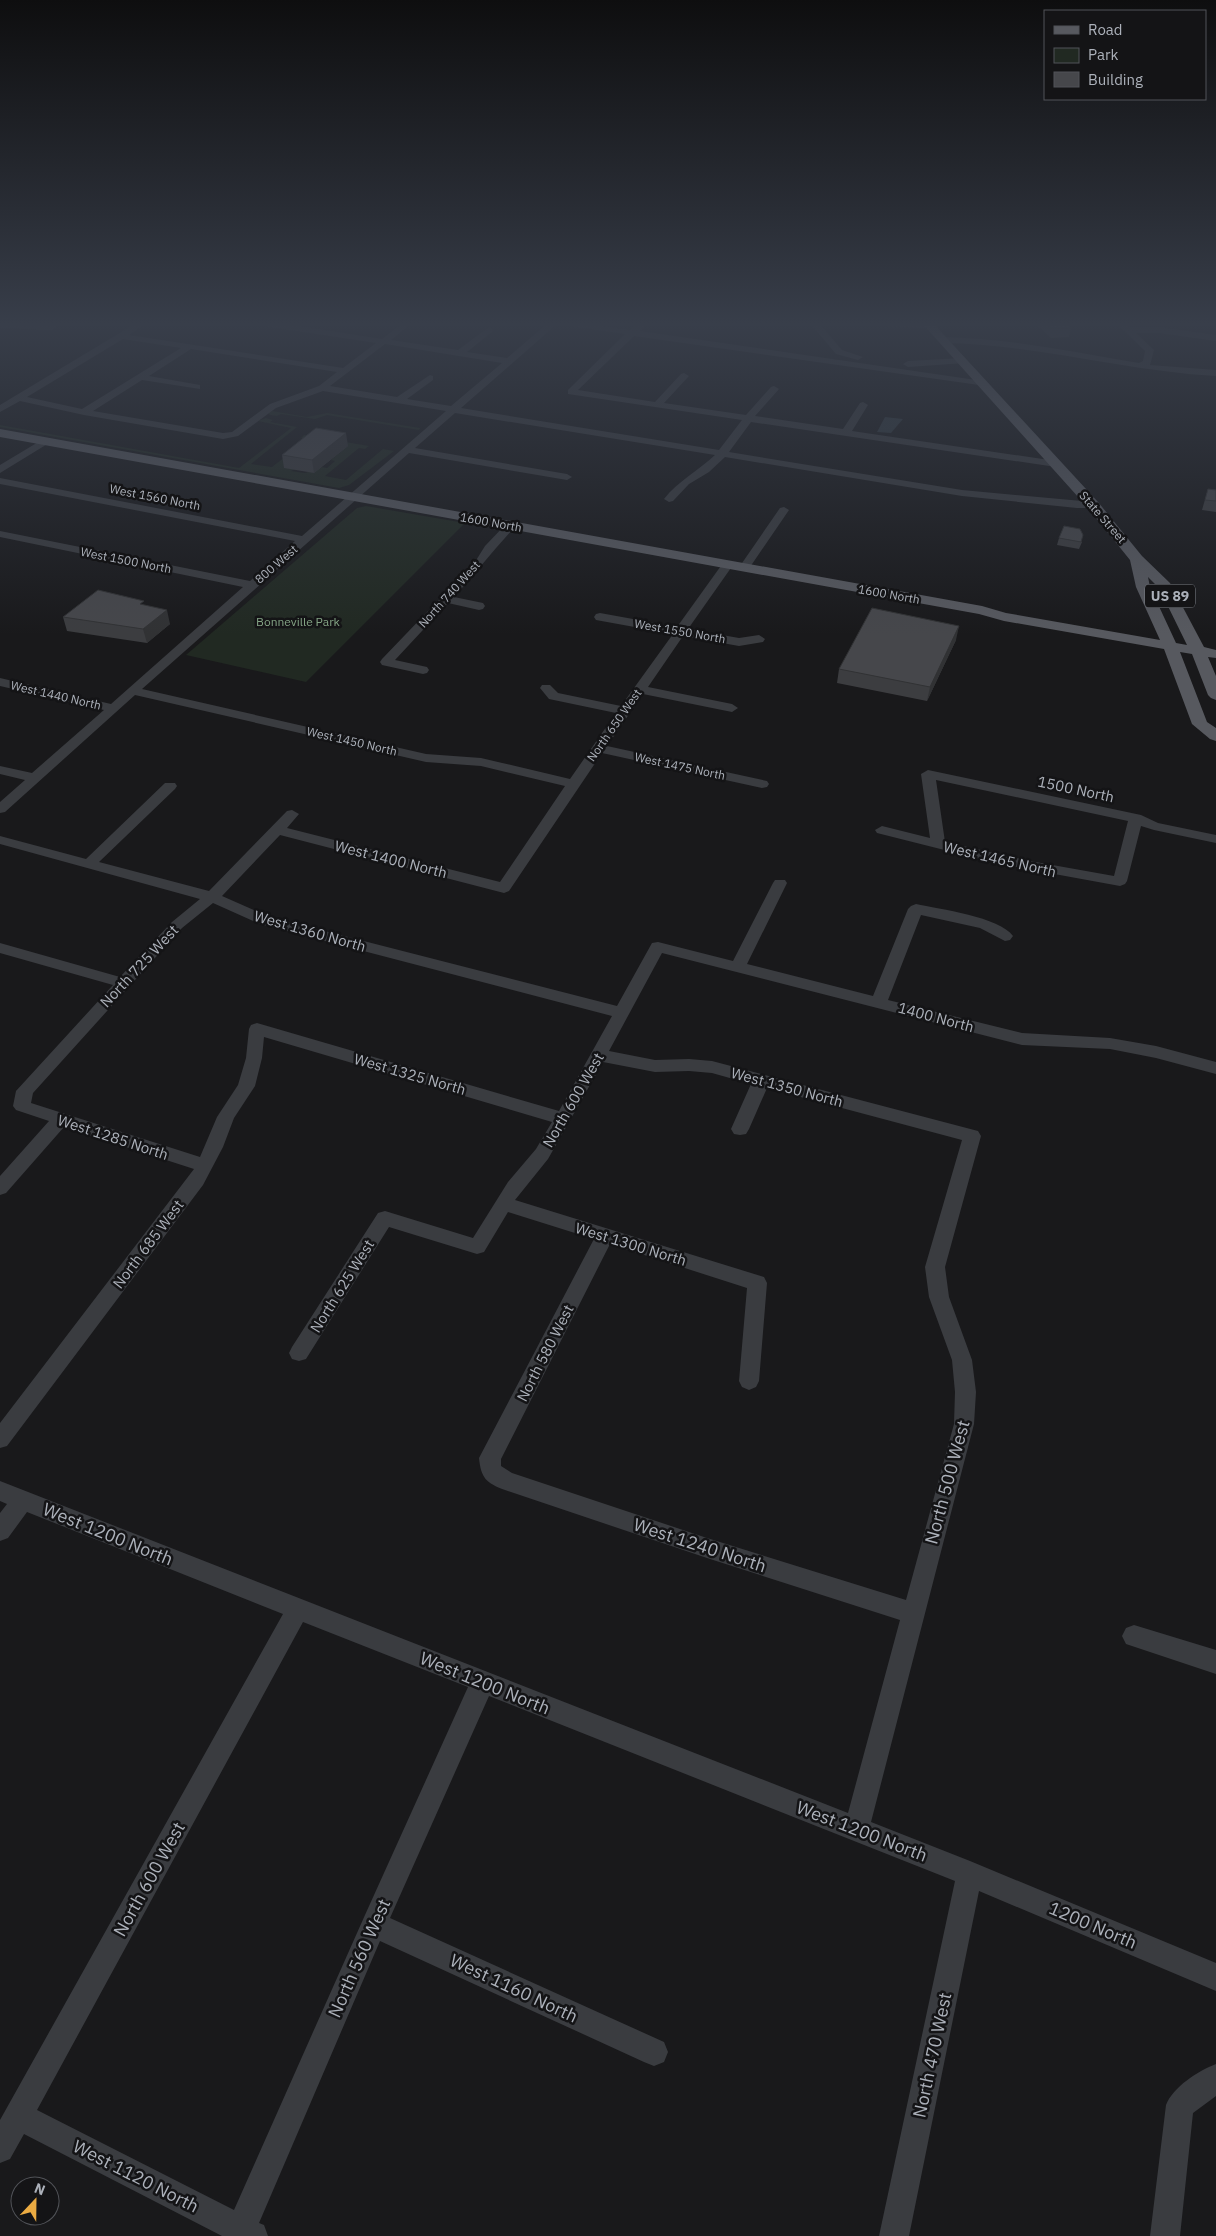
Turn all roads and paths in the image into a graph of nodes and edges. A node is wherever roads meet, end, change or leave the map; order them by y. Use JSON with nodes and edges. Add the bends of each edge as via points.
{"nodes":[{"id":1,"x":167,"y":426,"type":"edge"},
{"id":2,"x":245,"y":426,"type":"edge"},
{"id":3,"x":435,"y":426,"type":"edge"},
{"id":4,"x":550,"y":426,"type":"edge"},
{"id":5,"x":742,"y":426,"type":"edge"},
{"id":6,"x":809,"y":426,"type":"edge"},
{"id":7,"x":850,"y":426,"type":"edge"},
{"id":8,"x":1022,"y":426,"type":"edge"},
{"id":9,"x":846,"y":432,"type":"junction"},
{"id":10,"x":0,"y":433,"type":"edge"},
{"id":11,"x":46,"y":441,"type":"junction"},
{"id":12,"x":408,"y":450,"type":"junction"},
{"id":13,"x":721,"y":455,"type":"junction"},
{"id":14,"x":1056,"y":464,"type":"junction"},
{"id":15,"x":0,"y":470,"type":"edge"},
{"id":16,"x":567,"y":477,"type":"dead end"},
{"id":17,"x":0,"y":482,"type":"edge"},
{"id":18,"x":354,"y":497,"type":"junction"},
{"id":19,"x":669,"y":499,"type":"dead end"},
{"id":20,"x":1093,"y":505,"type":"junction"},
{"id":21,"x":784,"y":510,"type":"dead end"},
{"id":22,"x":510,"y":525,"type":"junction"},
{"id":23,"x":0,"y":534,"type":"edge"},
{"id":24,"x":305,"y":540,"type":"junction"},
{"id":25,"x":1137,"y":559,"type":"junction"},
{"id":26,"x":727,"y":564,"type":"junction"},
{"id":27,"x":744,"y":568,"type":"junction"},
{"id":28,"x":252,"y":585,"type":"junction"},
{"id":29,"x":446,"y":599,"type":"junction"},
{"id":30,"x":479,"y":606,"type":"dead end"},
{"id":31,"x":600,"y":617,"type":"dead end"},
{"id":32,"x":680,"y":632,"type":"junction"},
{"id":33,"x":759,"y":639,"type":"dead end"},
{"id":34,"x":1168,"y":641,"type":"junction"},
{"id":35,"x":1216,"y":645,"type":"edge"},
{"id":36,"x":1195,"y":646,"type":"junction"},
{"id":37,"x":1216,"y":654,"type":"edge"},
{"id":38,"x":423,"y":670,"type":"dead end"},
{"id":39,"x":0,"y":682,"type":"edge"},
{"id":40,"x":546,"y":688,"type":"dead end"},
{"id":41,"x":639,"y":689,"type":"junction"},
{"id":42,"x":133,"y":691,"type":"junction"},
{"id":43,"x":1216,"y":695,"type":"edge"},
{"id":44,"x":113,"y":708,"type":"junction"},
{"id":45,"x":732,"y":708,"type":"dead end"},
{"id":46,"x":625,"y":711,"type":"junction"},
{"id":47,"x":1216,"y":736,"type":"edge"},
{"id":48,"x":598,"y":748,"type":"junction"},
{"id":49,"x":0,"y":770,"type":"edge"},
{"id":50,"x":34,"y":778,"type":"junction"},
{"id":51,"x":573,"y":784,"type":"junction"},
{"id":52,"x":762,"y":784,"type":"dead end"},
{"id":53,"x":170,"y":786,"type":"dead end"},
{"id":54,"x":0,"y":809,"type":"edge"},
{"id":55,"x":292,"y":814,"type":"dead end"},
{"id":56,"x":1136,"y":818,"type":"junction"},
{"id":57,"x":278,"y":830,"type":"junction"},
{"id":58,"x":882,"y":830,"type":"dead end"},
{"id":59,"x":1216,"y":839,"type":"edge"},
{"id":60,"x":0,"y":840,"type":"edge"},
{"id":61,"x":938,"y":845,"type":"junction"},
{"id":62,"x":89,"y":864,"type":"junction"},
{"id":63,"x":780,"y":883,"type":"dead end"},
{"id":64,"x":504,"y":888,"type":"joint"},
{"id":65,"x":212,"y":898,"type":"junction"},
{"id":66,"x":1005,"y":936,"type":"dead end"},
{"id":67,"x":658,"y":947,"type":"joint"},
{"id":68,"x":0,"y":948,"type":"edge"},
{"id":69,"x":738,"y":967,"type":"junction"},
{"id":70,"x":123,"y":983,"type":"junction"},
{"id":71,"x":878,"y":1002,"type":"junction"},
{"id":72,"x":622,"y":1013,"type":"junction"},
{"id":73,"x":258,"y":1030,"type":"joint"},
{"id":74,"x":599,"y":1055,"type":"junction"},
{"id":75,"x":1216,"y":1068,"type":"edge"},
{"id":76,"x":761,"y":1081,"type":"junction"},
{"id":77,"x":22,"y":1106,"type":"joint"},
{"id":78,"x":563,"y":1119,"type":"junction"},
{"id":79,"x":60,"y":1120,"type":"junction"},
{"id":80,"x":740,"y":1129,"type":"dead end"},
{"id":81,"x":972,"y":1136,"type":"joint"},
{"id":82,"x":204,"y":1166,"type":"junction"},
{"id":83,"x":0,"y":1188,"type":"edge"},
{"id":84,"x":505,"y":1204,"type":"junction"},
{"id":85,"x":385,"y":1218,"type":"joint"},
{"id":86,"x":605,"y":1236,"type":"junction"},
{"id":87,"x":299,"y":1353,"type":"dead end"},
{"id":88,"x":749,"y":1380,"type":"dead end"},
{"id":89,"x":0,"y":1440,"type":"edge"},
{"id":90,"x":491,"y":1471,"type":"joint"},
{"id":91,"x":0,"y":1492,"type":"edge"},
{"id":92,"x":22,"y":1500,"type":"junction"},
{"id":93,"x":0,"y":1531,"type":"edge"},
{"id":94,"x":298,"y":1609,"type":"junction"},
{"id":95,"x":912,"y":1612,"type":"junction"},
{"id":96,"x":1134,"y":1636,"type":"dead end"},
{"id":97,"x":1216,"y":1662,"type":"edge"},
{"id":98,"x":482,"y":1682,"type":"junction"},
{"id":99,"x":856,"y":1829,"type":"junction"},
{"id":100,"x":970,"y":1874,"type":"junction"},
{"id":101,"x":374,"y":1924,"type":"junction"},
{"id":102,"x":1216,"y":1977,"type":"edge"},
{"id":103,"x":654,"y":2052,"type":"dead end"},
{"id":104,"x":1216,"y":2078,"type":"edge"},
{"id":105,"x":19,"y":2116,"type":"junction"},
{"id":106,"x":0,"y":2149,"type":"edge"},
{"id":107,"x":244,"y":2234,"type":"edge"},
{"id":108,"x":894,"y":2236,"type":"edge"},
{"id":109,"x":1165,"y":2236,"type":"edge"}],
"edges":[{"from":1,"to":2,"type":"street","via":[[223,436],[234,434]]},
{"from":3,"to":12,"type":"street","name":"800 West"},
{"from":4,"to":13,"type":"street"},
{"from":5,"to":13,"type":"street"},
{"from":6,"to":9,"type":"street"},
{"from":7,"to":9,"type":"street"},
{"from":8,"to":14,"type":"main road","name":"State Street","number":"US 89"},
{"from":9,"to":14,"type":"street"},
{"from":10,"to":11,"type":"main road","name":"1600 North"},
{"from":11,"to":15,"type":"street"},
{"from":11,"to":18,"type":"main road","name":"1600 North"},
{"from":12,"to":16,"type":"street"},
{"from":12,"to":18,"type":"street","name":"800 West"},
{"from":13,"to":19,"type":"street","via":[[685,482]]},
{"from":13,"to":20,"type":"street","via":[[962,493]]},
{"from":14,"to":20,"type":"main road","name":"State Street","number":"US 89"},
{"from":17,"to":24,"type":"street","name":"West 1560 North"},
{"from":18,"to":22,"type":"main road","name":"1600 North"},
{"from":18,"to":24,"type":"street","name":"800 West"},
{"from":20,"to":25,"type":"main road","name":"State Street","number":"US 89"},
{"from":21,"to":27,"type":"street"},
{"from":22,"to":26,"type":"main road","name":"1600 North"},
{"from":22,"to":29,"type":"street","name":"North 740 West"},
{"from":23,"to":28,"type":"street","name":"West 1500 North"},
{"from":24,"to":28,"type":"street","name":"800 West"},
{"from":25,"to":34,"type":"main road","name":"State Street","number":"US 89","via":[[1143,587]]},
{"from":25,"to":36,"type":"main road","name":"State Street","number":"US 89","via":[[1165,586]]},
{"from":26,"to":27,"type":"main road","name":"1600 North"},
{"from":26,"to":32,"type":"street","name":"North 650 West"},
{"from":27,"to":34,"type":"main road","name":"1600 North","via":[[982,610],[1004,617]]},
{"from":28,"to":42,"type":"street","name":"800 West"},
{"from":29,"to":30,"type":"street"},
{"from":29,"to":38,"type":"street","name":"North 740 West","via":[[386,662]]},
{"from":31,"to":32,"type":"street","name":"West 1550 North"},
{"from":32,"to":33,"type":"street","name":"West 1550 North","via":[[739,642]]},
{"from":32,"to":41,"type":"street","name":"North 650 West"},
{"from":34,"to":36,"type":"main road","name":"1600 North"},
{"from":34,"to":47,"type":"main road","name":"State Street","number":"US 89","via":[[1200,724]]},
{"from":35,"to":36,"type":"main road","name":"1600 North"},
{"from":36,"to":37,"type":"main road","name":"1600 North"},
{"from":36,"to":43,"type":"main road","name":"State Street","number":"US 89"},
{"from":39,"to":44,"type":"street","name":"West 1440 North"},
{"from":40,"to":46,"type":"street","via":[[554,696]]},
{"from":41,"to":45,"type":"street"},
{"from":41,"to":46,"type":"street","name":"North 650 West"},
{"from":42,"to":44,"type":"street","name":"800 West"},
{"from":42,"to":51,"type":"street","name":"West 1450 North","via":[[426,758],[481,762]]},
{"from":44,"to":50,"type":"street","name":"800 West"},
{"from":46,"to":48,"type":"street","name":"North 650 West"},
{"from":48,"to":51,"type":"street","name":"North 650 West"},
{"from":48,"to":52,"type":"street","name":"West 1475 North"},
{"from":49,"to":50,"type":"street"},
{"from":50,"to":54,"type":"street","name":"800 West"},
{"from":51,"to":64,"type":"street","name":"North 650 West"},
{"from":53,"to":62,"type":"street"},
{"from":55,"to":57,"type":"street","name":"North 725 West"},
{"from":56,"to":59,"type":"street","name":"1500 North","via":[[1154,826]]},
{"from":56,"to":61,"type":"street","name":"West 1465 North","via":[[1120,881],[1063,873]]},
{"from":56,"to":61,"type":"street","name":"1500 North","via":[[928,774]]},
{"from":57,"to":64,"type":"street","name":"West 1400 North"},
{"from":57,"to":65,"type":"street","name":"North 725 West"},
{"from":58,"to":61,"type":"street","name":"West 1465 North"},
{"from":60,"to":62,"type":"street","name":"West 1360 North"},
{"from":62,"to":65,"type":"street","name":"West 1360 North"},
{"from":63,"to":69,"type":"street"},
{"from":65,"to":70,"type":"street","name":"North 725 West","via":[[177,924]]},
{"from":65,"to":72,"type":"street","name":"West 1360 North","via":[[265,921]]},
{"from":66,"to":71,"type":"street","via":[[985,924],[916,908]]},
{"from":67,"to":69,"type":"street","name":"1400 North"},
{"from":67,"to":72,"type":"street","name":"North 600 West"},
{"from":68,"to":70,"type":"street"},
{"from":69,"to":71,"type":"street","name":"1400 North"},
{"from":70,"to":77,"type":"street","name":"North 725 West","via":[[25,1091]]},
{"from":71,"to":75,"type":"street","name":"1400 North","via":[[1022,1039],[1046,1043],[1096,1042],[1139,1048]]},
{"from":72,"to":74,"type":"street","name":"North 600 West"},
{"from":73,"to":78,"type":"street","name":"West 1325 North"},
{"from":73,"to":82,"type":"street","name":"North 685 West","via":[[246,1086],[226,1117]]},
{"from":74,"to":76,"type":"street","name":"West 1350 North","via":[[655,1066],[712,1067]]},
{"from":74,"to":78,"type":"street","name":"North 600 West"},
{"from":76,"to":80,"type":"street"},
{"from":76,"to":81,"type":"street","name":"West 1350 North"},
{"from":77,"to":79,"type":"street","name":"West 1285 North"},
{"from":78,"to":84,"type":"street","name":"North 600 West"},
{"from":79,"to":82,"type":"street","name":"West 1285 North"},
{"from":79,"to":83,"type":"street"},
{"from":81,"to":95,"type":"street","name":"North 500 West","via":[[935,1267],[935,1286],[961,1355],[966,1400],[964,1424]]},
{"from":82,"to":89,"type":"street","name":"North 685 West","via":[[197,1180]]},
{"from":84,"to":85,"type":"street","name":"North 600 West","via":[[477,1247]]},
{"from":84,"to":86,"type":"street","name":"West 1300 North"},
{"from":85,"to":87,"type":"street","name":"North 625 West"},
{"from":86,"to":88,"type":"street","name":"West 1300 North","via":[[758,1283]]},
{"from":86,"to":90,"type":"street","name":"North 580 West","via":[[490,1458]]},
{"from":90,"to":95,"type":"street","name":"West 1240 North","via":[[505,1480],[707,1548]]},
{"from":91,"to":92,"type":"street","name":"West 1200 North"},
{"from":92,"to":93,"type":"street"},
{"from":92,"to":94,"type":"street","name":"West 1200 North"},
{"from":94,"to":98,"type":"street","name":"West 1200 North"},
{"from":94,"to":105,"type":"street","name":"North 600 West"},
{"from":95,"to":99,"type":"street","name":"North 500 West"},
{"from":96,"to":97,"type":"street"},
{"from":98,"to":99,"type":"street","name":"West 1200 North"},
{"from":98,"to":101,"type":"street","name":"North 560 West"},
{"from":99,"to":100,"type":"street","name":"West 1200 North"},
{"from":100,"to":102,"type":"street","name":"1200 North"},
{"from":100,"to":108,"type":"street","name":"North 470 West"},
{"from":101,"to":103,"type":"street","name":"West 1160 North"},
{"from":101,"to":107,"type":"street","name":"North 560 West"},
{"from":104,"to":109,"type":"street","via":[[1180,2105]]},
{"from":105,"to":106,"type":"street","name":"North 600 West"},
{"from":105,"to":107,"type":"street","name":"West 1120 North"}]}
